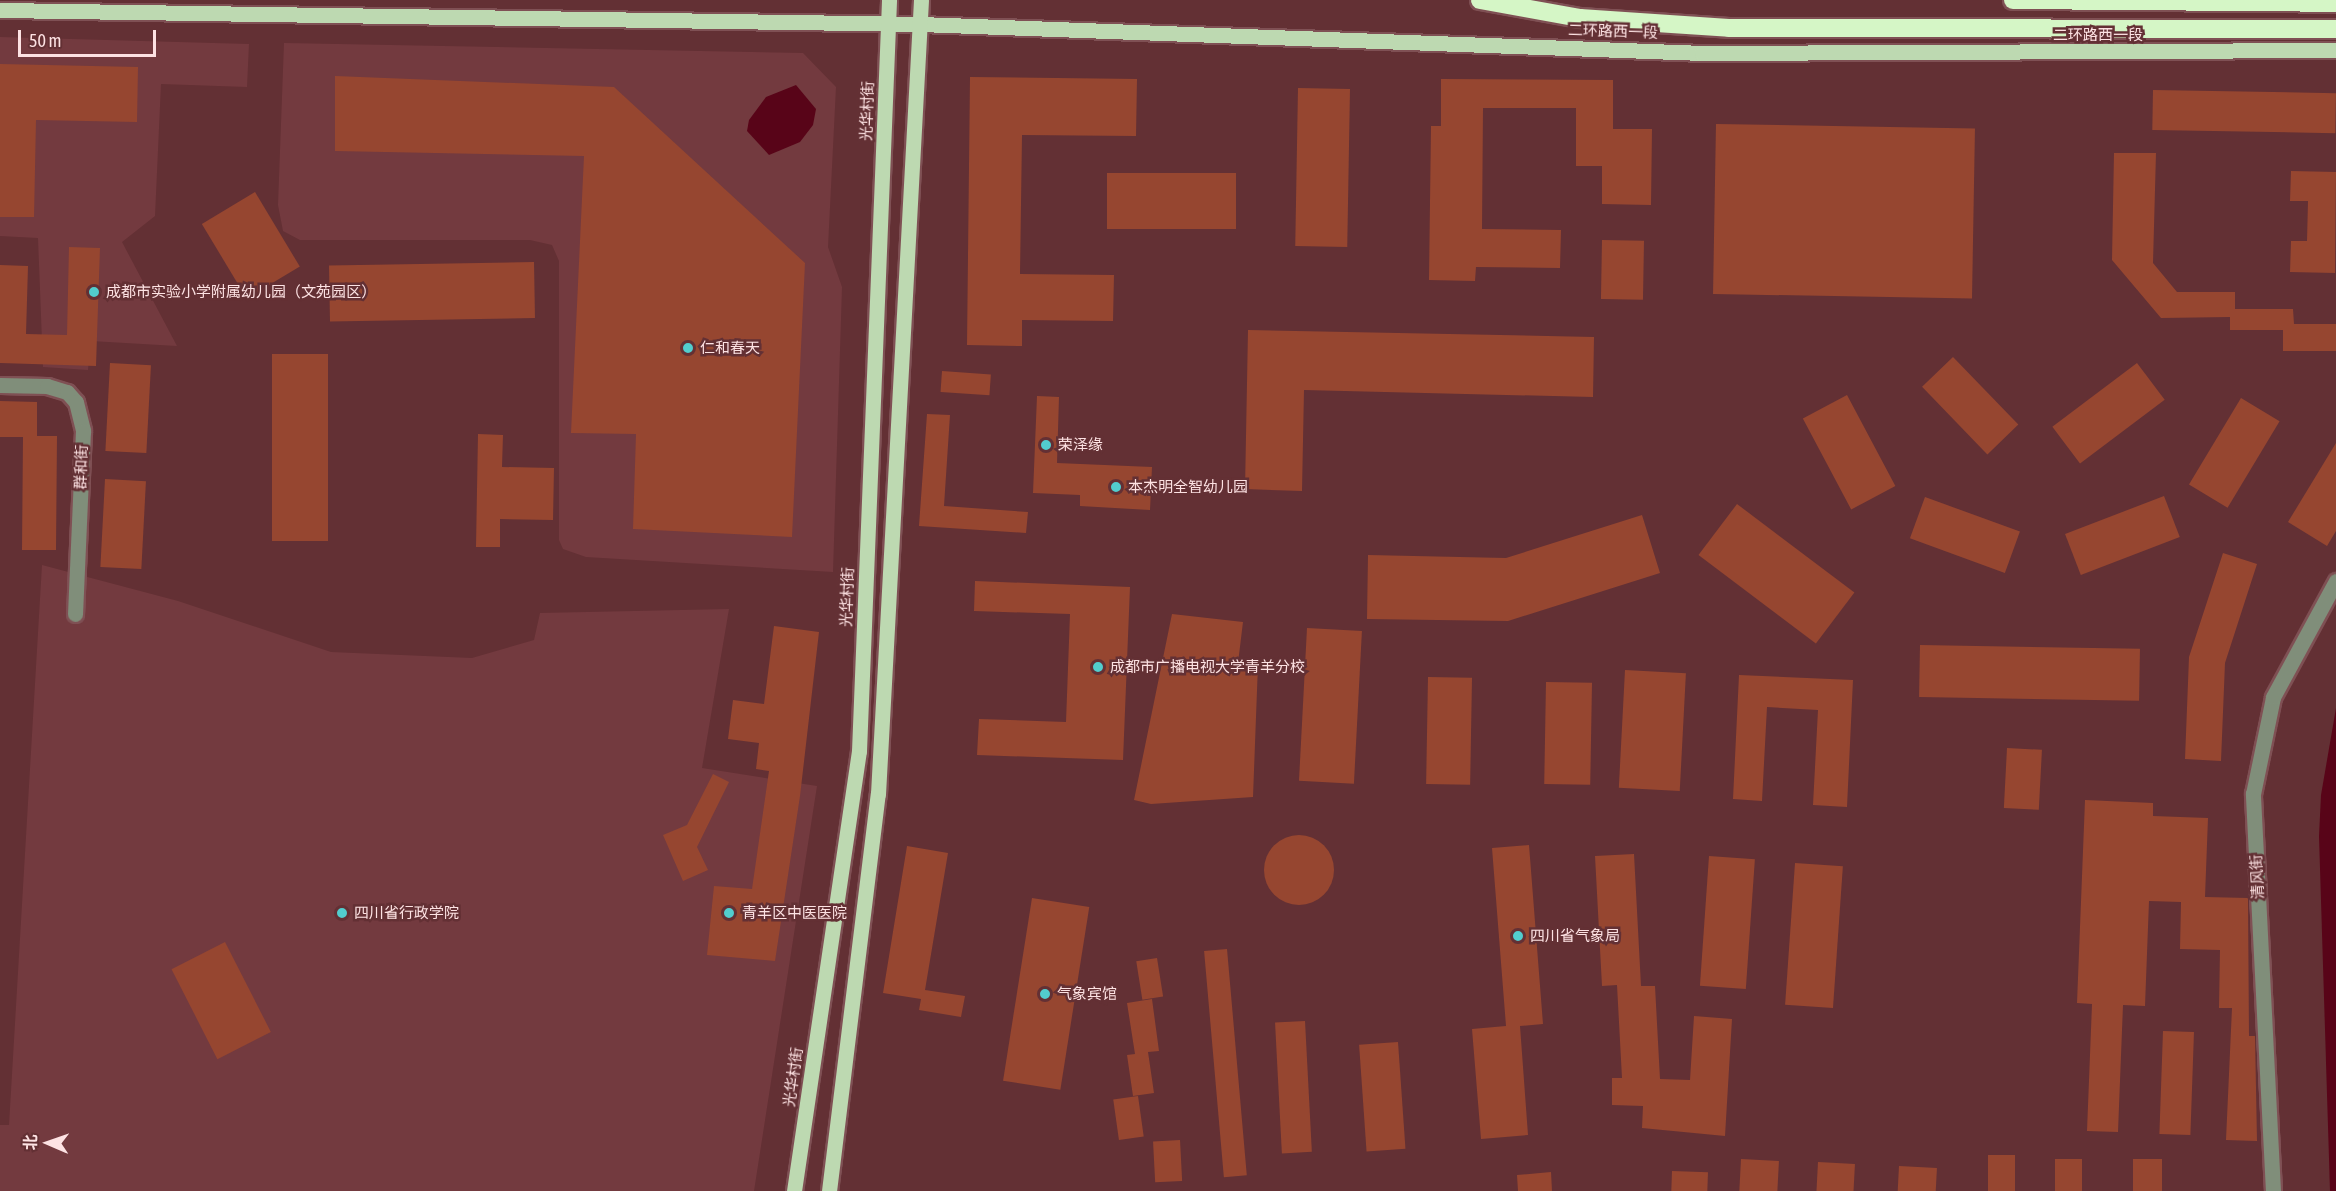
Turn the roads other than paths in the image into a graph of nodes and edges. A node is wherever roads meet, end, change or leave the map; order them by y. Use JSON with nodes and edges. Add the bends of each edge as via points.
{"nodes":[{"id":1,"x":889,"y":0,"type":"edge"},
{"id":2,"x":921,"y":0,"type":"edge"},
{"id":3,"x":1480,"y":0,"type":"edge"},
{"id":4,"x":2013,"y":0,"type":"edge"},
{"id":5,"x":2336,"y":3,"type":"edge"},
{"id":6,"x":0,"y":10,"type":"edge"},
{"id":7,"x":889,"y":23,"type":"junction"},
{"id":8,"x":920,"y":24,"type":"junction"},
{"id":9,"x":2336,"y":29,"type":"edge"},
{"id":10,"x":2336,"y":50,"type":"edge"},
{"id":11,"x":0,"y":385,"type":"edge"},
{"id":12,"x":2336,"y":581,"type":"edge"},
{"id":13,"x":75,"y":614,"type":"dead end"},
{"id":14,"x":794,"y":1191,"type":"edge"},
{"id":15,"x":829,"y":1191,"type":"edge"},
{"id":16,"x":2273,"y":1191,"type":"edge"}],
"edges":[{"from":1,"to":7,"type":"main road","name":"光华村街"},
{"from":2,"to":8,"type":"main road"},
{"from":3,"to":9,"type":"highway","via":[[1580,18],[1729,28]]},
{"from":4,"to":5,"type":"highway"},
{"from":6,"to":7,"type":"main road","name":"二环路西一段"},
{"from":7,"to":8,"type":"main road","name":"二环路西一段"},
{"from":7,"to":14,"type":"main road","name":"光华村街","via":[[859,751]]},
{"from":8,"to":10,"type":"main road","name":"二环路西一段","via":[[1702,53]]},
{"from":8,"to":15,"type":"main road","via":[[878,794]]},
{"from":11,"to":13,"type":"street","name":"群和街","via":[[47,386],[67,392],[76,402],[83,431]]},
{"from":12,"to":16,"type":"street","name":"清风街","via":[[2273,697],[2253,794]]}]}
